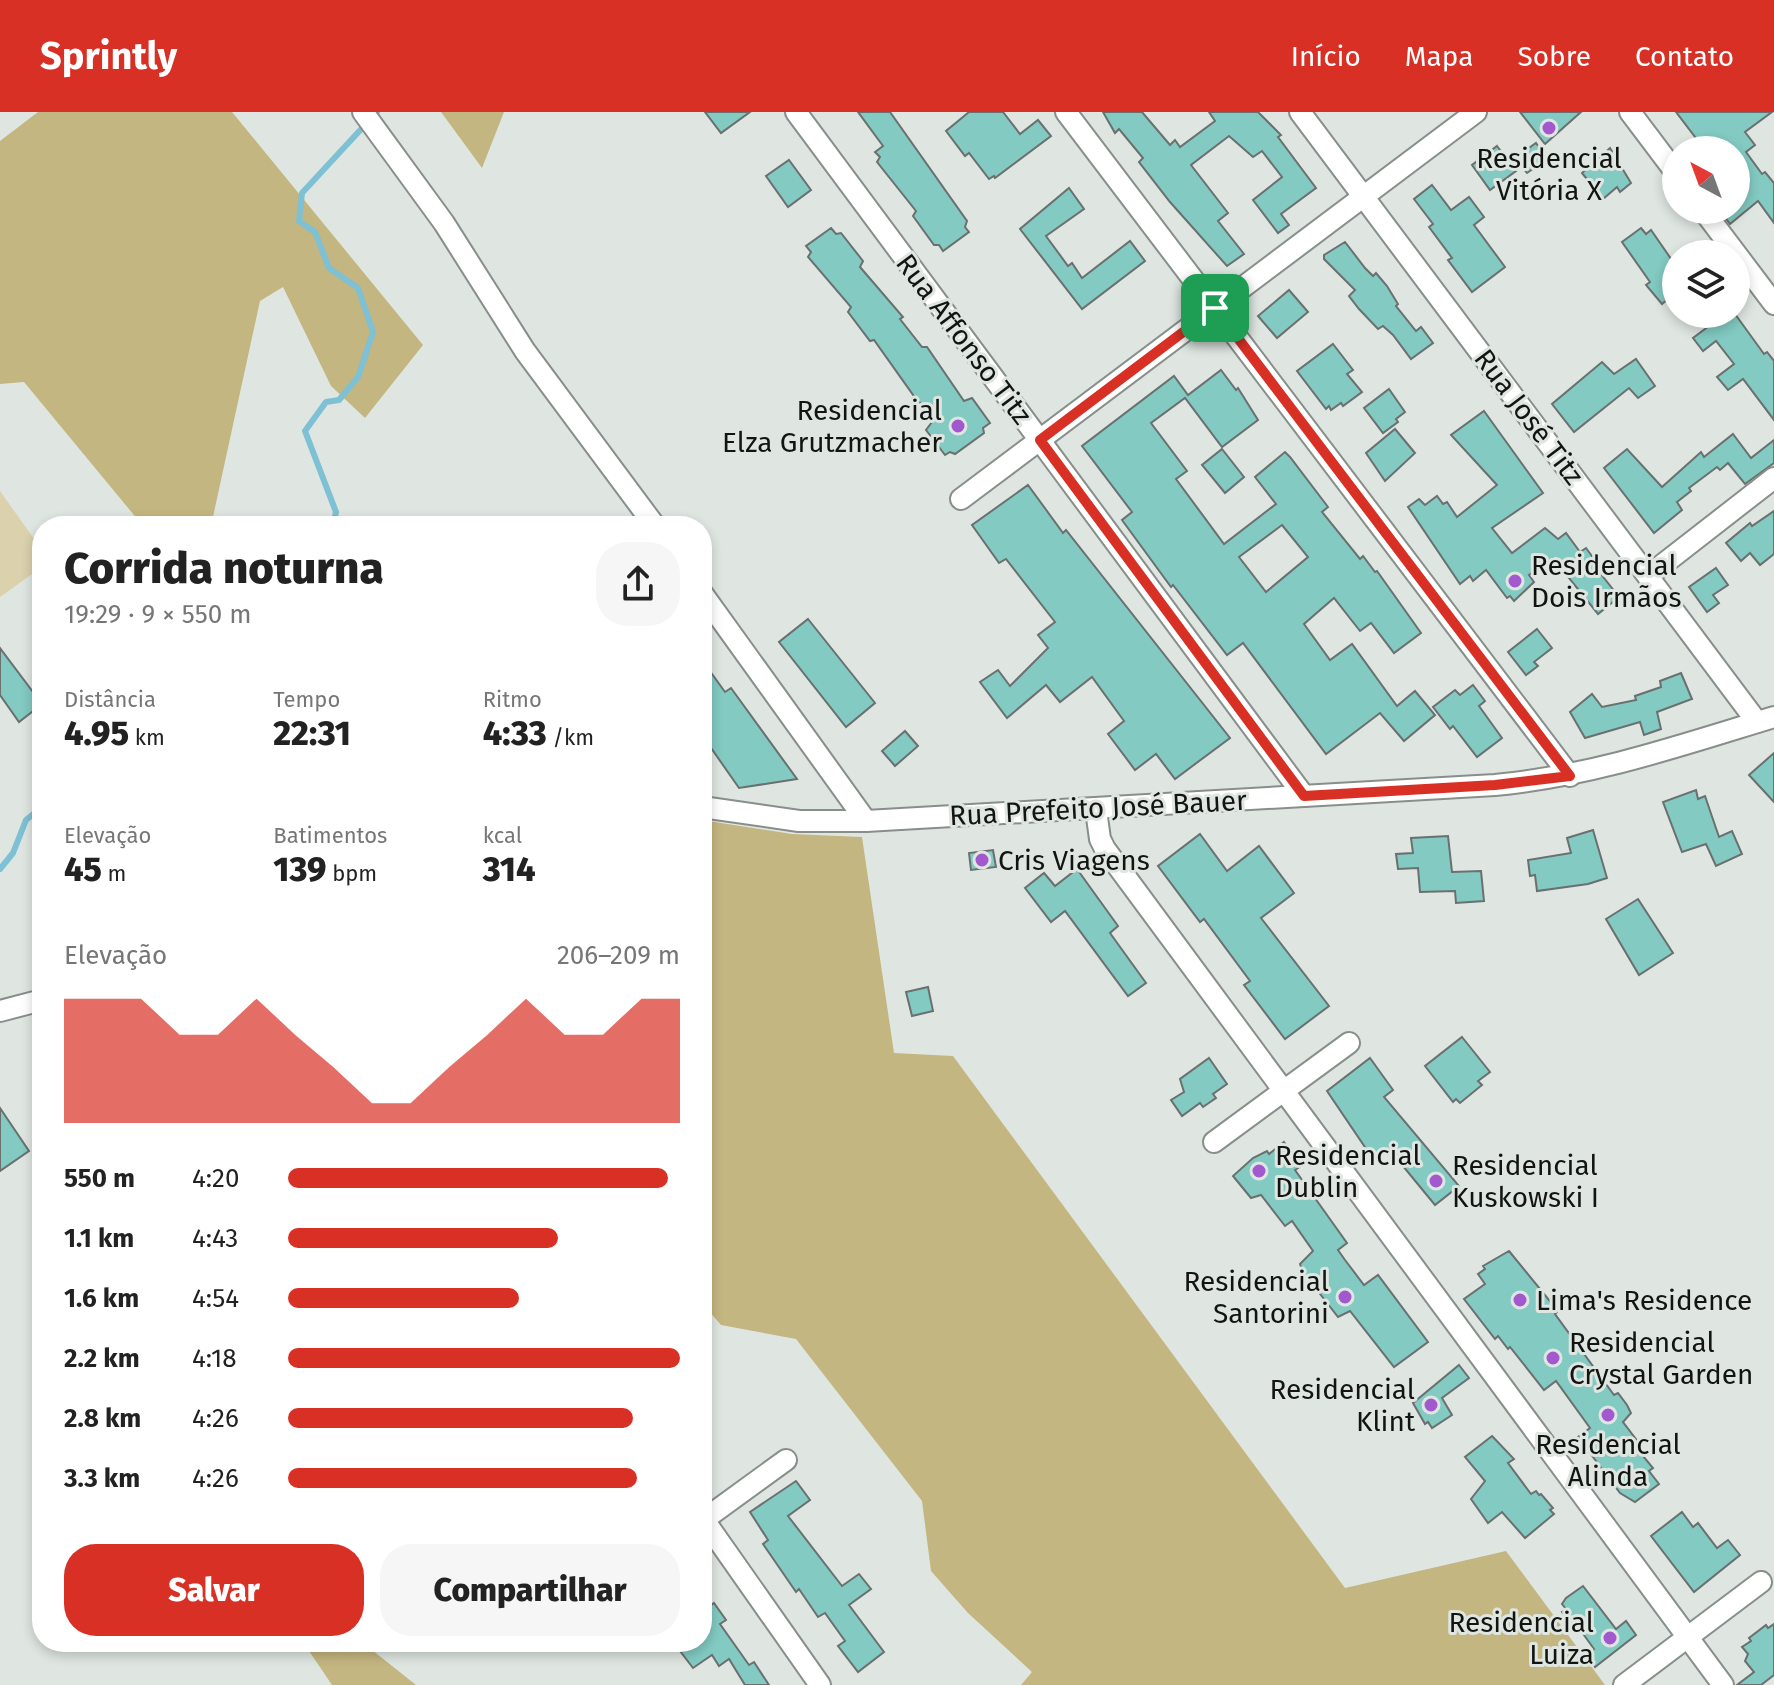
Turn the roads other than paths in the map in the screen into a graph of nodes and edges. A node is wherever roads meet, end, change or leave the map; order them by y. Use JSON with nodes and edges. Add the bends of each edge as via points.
{"nodes":[{"id":1,"x":363,"y":112,"type":"edge"},
{"id":2,"x":796,"y":112,"type":"edge"},
{"id":3,"x":1066,"y":112,"type":"edge"},
{"id":4,"x":1300,"y":112,"type":"edge"},
{"id":5,"x":1476,"y":112,"type":"edge"},
{"id":6,"x":1630,"y":112,"type":"edge"},
{"id":7,"x":1662,"y":154,"type":"edge"},
{"id":8,"x":1363,"y":196,"type":"junction"},
{"id":9,"x":1714,"y":224,"type":"edge"},
{"id":10,"x":1774,"y":304,"type":"edge"},
{"id":11,"x":1215,"y":308,"type":"junction"},
{"id":12,"x":1040,"y":440,"type":"junction"},
{"id":13,"x":1774,"y":478,"type":"edge"},
{"id":14,"x":961,"y":499,"type":"dead end"},
{"id":15,"x":648,"y":516,"type":"edge"},
{"id":16,"x":1648,"y":576,"type":"junction"},
{"id":17,"x":712,"y":607,"type":"edge"},
{"id":18,"x":1766,"y":719,"type":"edge"},
{"id":19,"x":1570,"y":776,"type":"junction"},
{"id":20,"x":1304,"y":796,"type":"junction"},
{"id":21,"x":712,"y":808,"type":"edge"},
{"id":22,"x":1096,"y":810,"type":"junction"},
{"id":23,"x":866,"y":821,"type":"junction"},
{"id":24,"x":32,"y":1003,"type":"edge"},
{"id":25,"x":0,"y":1011,"type":"edge"},
{"id":26,"x":1349,"y":1043,"type":"dead end"},
{"id":27,"x":1284,"y":1091,"type":"junction"},
{"id":28,"x":1214,"y":1142,"type":"dead end"},
{"id":29,"x":786,"y":1460,"type":"dead end"},
{"id":30,"x":712,"y":1513,"type":"edge"},
{"id":31,"x":712,"y":1532,"type":"edge"},
{"id":32,"x":1761,"y":1582,"type":"dead end"},
{"id":33,"x":1688,"y":1637,"type":"junction"},
{"id":34,"x":820,"y":1685,"type":"edge"},
{"id":35,"x":1624,"y":1685,"type":"edge"},
{"id":36,"x":1723,"y":1685,"type":"edge"}],
"edges":[{"from":1,"to":15,"type":"street","via":[[444,223],[525,351]]},
{"from":2,"to":12,"type":"street","name":"Rua Affonso Titz"},
{"from":3,"to":11,"type":"street"},
{"from":4,"to":8,"type":"street","name":"Rua José Titz"},
{"from":5,"to":8,"type":"street"},
{"from":6,"to":7,"type":"street"},
{"from":8,"to":11,"type":"street"},
{"from":8,"to":16,"type":"street","name":"Rua José Titz"},
{"from":9,"to":10,"type":"street"},
{"from":11,"to":12,"type":"street"},
{"from":11,"to":19,"type":"street"},
{"from":12,"to":14,"type":"street"},
{"from":12,"to":20,"type":"street","name":"Rua Affonso Titz"},
{"from":13,"to":16,"type":"street"},
{"from":16,"to":18,"type":"street","name":"Rua José Titz"},
{"from":17,"to":23,"type":"street"},
{"from":18,"to":19,"type":"street","name":"Rua Prefeito José Bauer"},
{"from":19,"to":20,"type":"street","name":"Rua Prefeito José Bauer"},
{"from":20,"to":22,"type":"street","name":"Rua Prefeito José Bauer"},
{"from":21,"to":23,"type":"street","name":"Rua Prefeito José Bauer","via":[[799,821]]},
{"from":22,"to":23,"type":"street","name":"Rua Prefeito José Bauer"},
{"from":22,"to":27,"type":"street","via":[[1105,849]]},
{"from":24,"to":25,"type":"street"},
{"from":26,"to":27,"type":"street"},
{"from":27,"to":28,"type":"street"},
{"from":27,"to":33,"type":"street"},
{"from":29,"to":30,"type":"street"},
{"from":31,"to":34,"type":"street"},
{"from":32,"to":33,"type":"street"},
{"from":33,"to":35,"type":"street"},
{"from":33,"to":36,"type":"street"}]}
